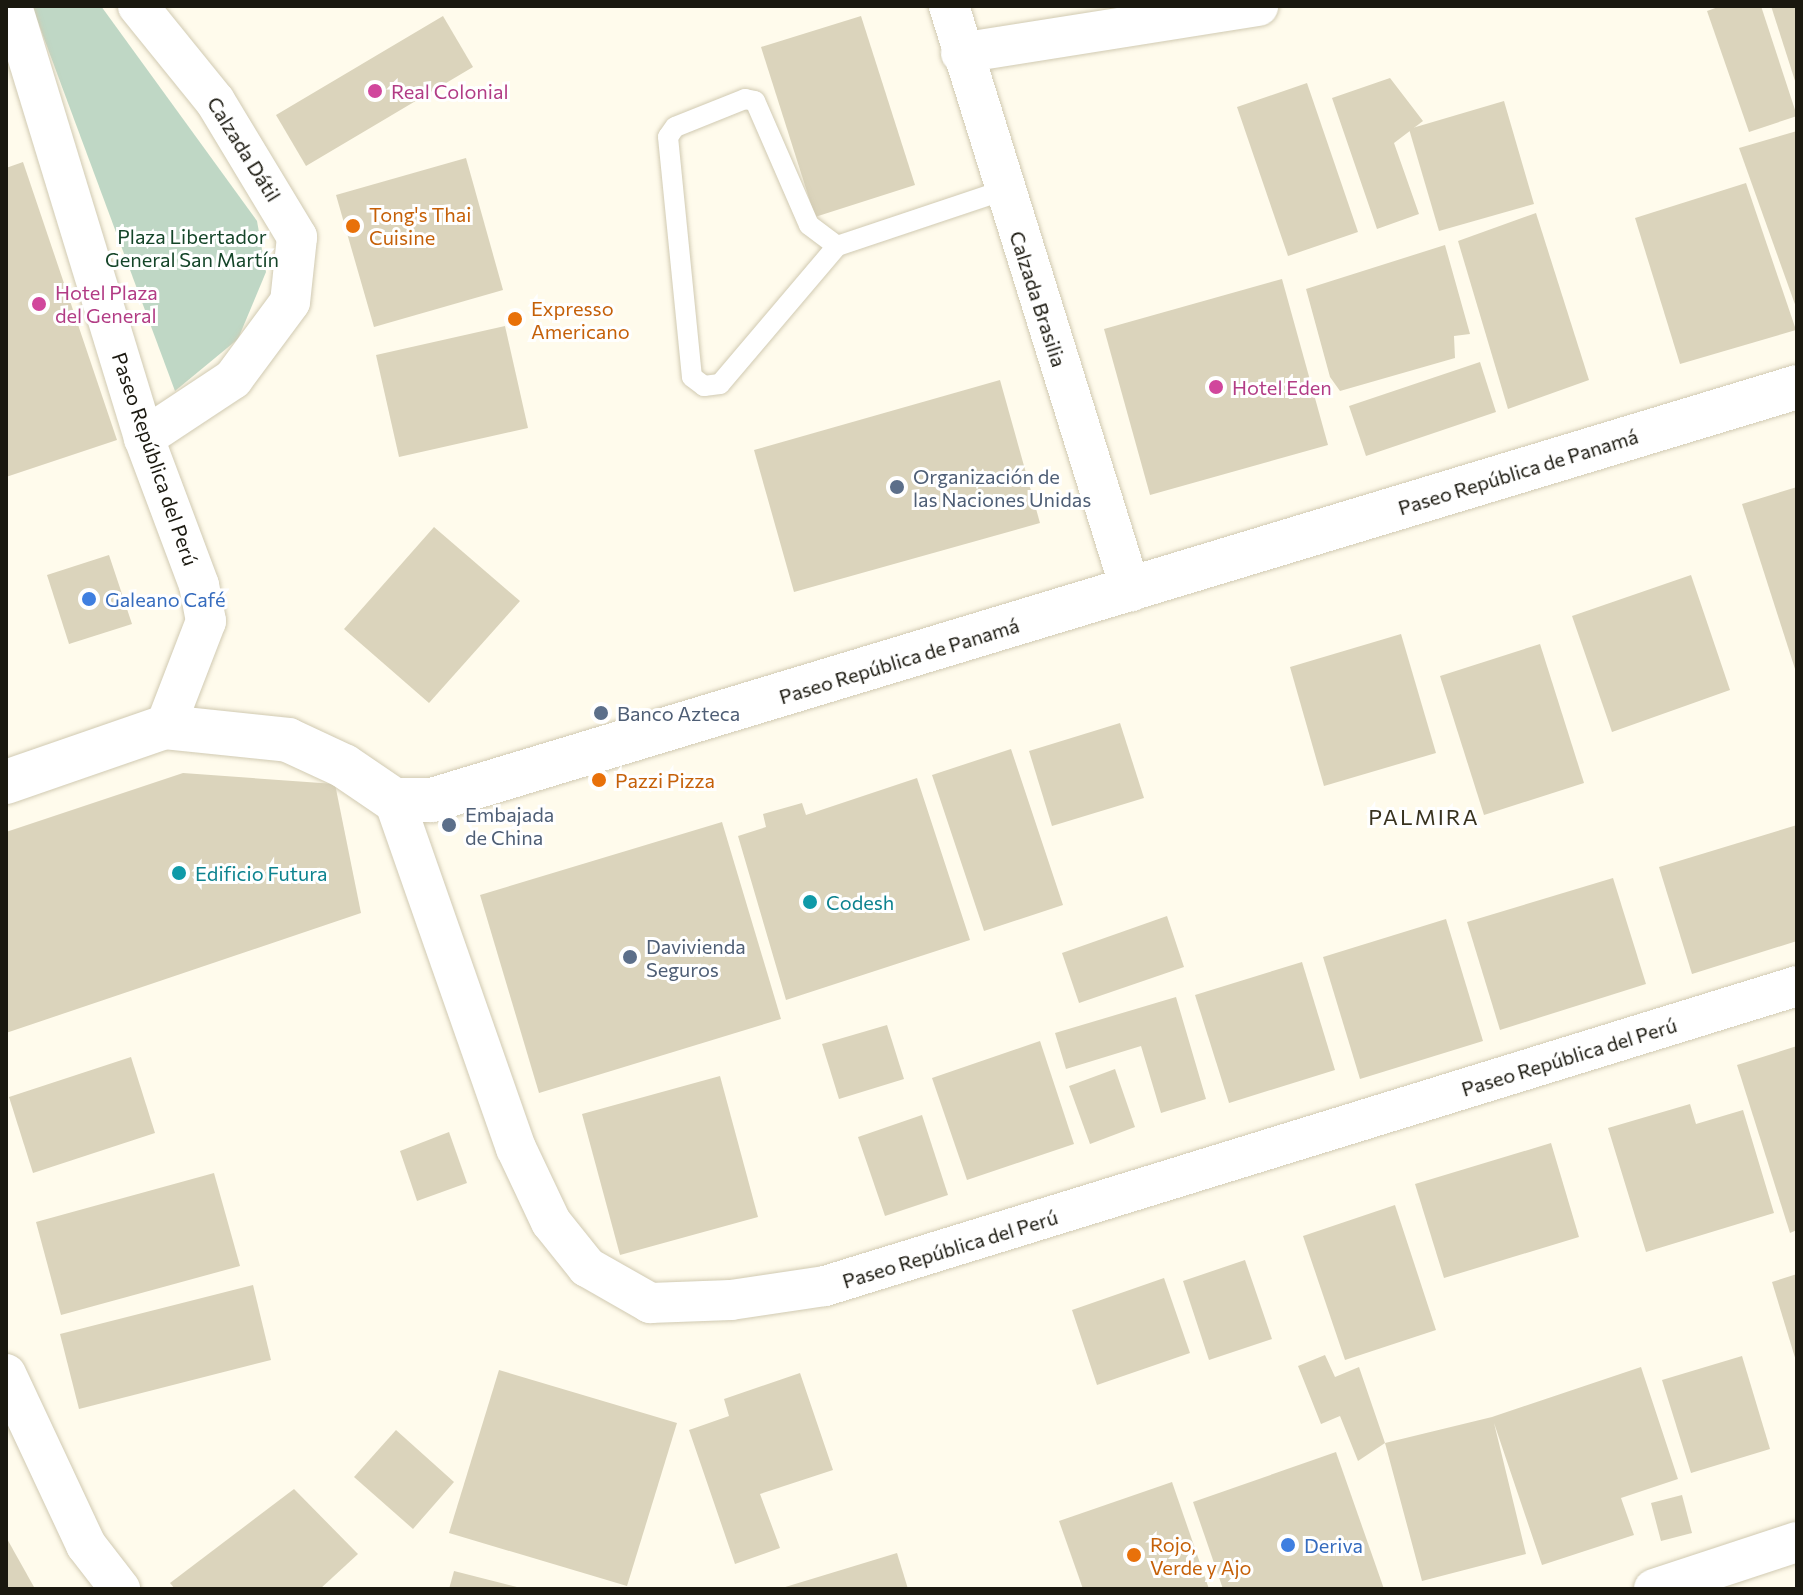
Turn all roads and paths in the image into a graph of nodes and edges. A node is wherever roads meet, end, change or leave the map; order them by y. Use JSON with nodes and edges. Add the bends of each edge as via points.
{"nodes":[{"id":1,"x":12,"y":6,"type":"edge"},
{"id":2,"x":138,"y":6,"type":"edge"},
{"id":3,"x":949,"y":6,"type":"edge"},
{"id":4,"x":1258,"y":6,"type":"edge"},
{"id":5,"x":961,"y":53,"type":"junction"},
{"id":6,"x":1004,"y":190,"type":"junction"},
{"id":7,"x":837,"y":246,"type":"junction"},
{"id":8,"x":1797,"y":387,"type":"edge"},
{"id":9,"x":144,"y":438,"type":"junction"},
{"id":10,"x":1131,"y":591,"type":"junction"},
{"id":11,"x":165,"y":727,"type":"junction"},
{"id":12,"x":6,"y":782,"type":"edge"},
{"id":13,"x":394,"y":800,"type":"junction"},
{"id":14,"x":1797,"y":986,"type":"edge"},
{"id":15,"x":6,"y":1374,"type":"edge"},
{"id":16,"x":1797,"y":1542,"type":"edge"},
{"id":17,"x":120,"y":1589,"type":"edge"},
{"id":18,"x":1654,"y":1589,"type":"edge"}],
"edges":[{"from":1,"to":9,"type":"street","name":"Paseo República del Perú"},
{"from":2,"to":9,"type":"street","name":"Calzada Dátil","via":[[215,101],[297,237],[290,302],[233,379]]},
{"from":3,"to":5,"type":"street","name":"Calzada Brasilia"},
{"from":4,"to":5,"type":"street"},
{"from":5,"to":6,"type":"street","name":"Calzada Brasilia"},
{"from":6,"to":7,"type":"lane"},
{"from":6,"to":10,"type":"street","name":"Calzada Brasilia"},
{"from":7,"to":7,"type":"lane","via":[[809,225],[755,101],[745,99],[675,127],[668,137],[692,377],[704,386],[720,384]]},
{"from":8,"to":10,"type":"street","name":"Paseo República de Panamá"},
{"from":9,"to":11,"type":"street","name":"Paseo República del Perú","via":[[199,585],[206,621]]},
{"from":10,"to":13,"type":"street","name":"Paseo República de Panamá","via":[[489,786],[432,800]]},
{"from":11,"to":12,"type":"street"},
{"from":11,"to":13,"type":"street","via":[[288,740],[344,766]]},
{"from":13,"to":14,"type":"street","name":"Paseo República del Perú","via":[[516,1148],[551,1222],[587,1267],[650,1303],[731,1300],[825,1286]]},
{"from":15,"to":17,"type":"street","via":[[86,1545]]},
{"from":16,"to":18,"type":"street"}]}
